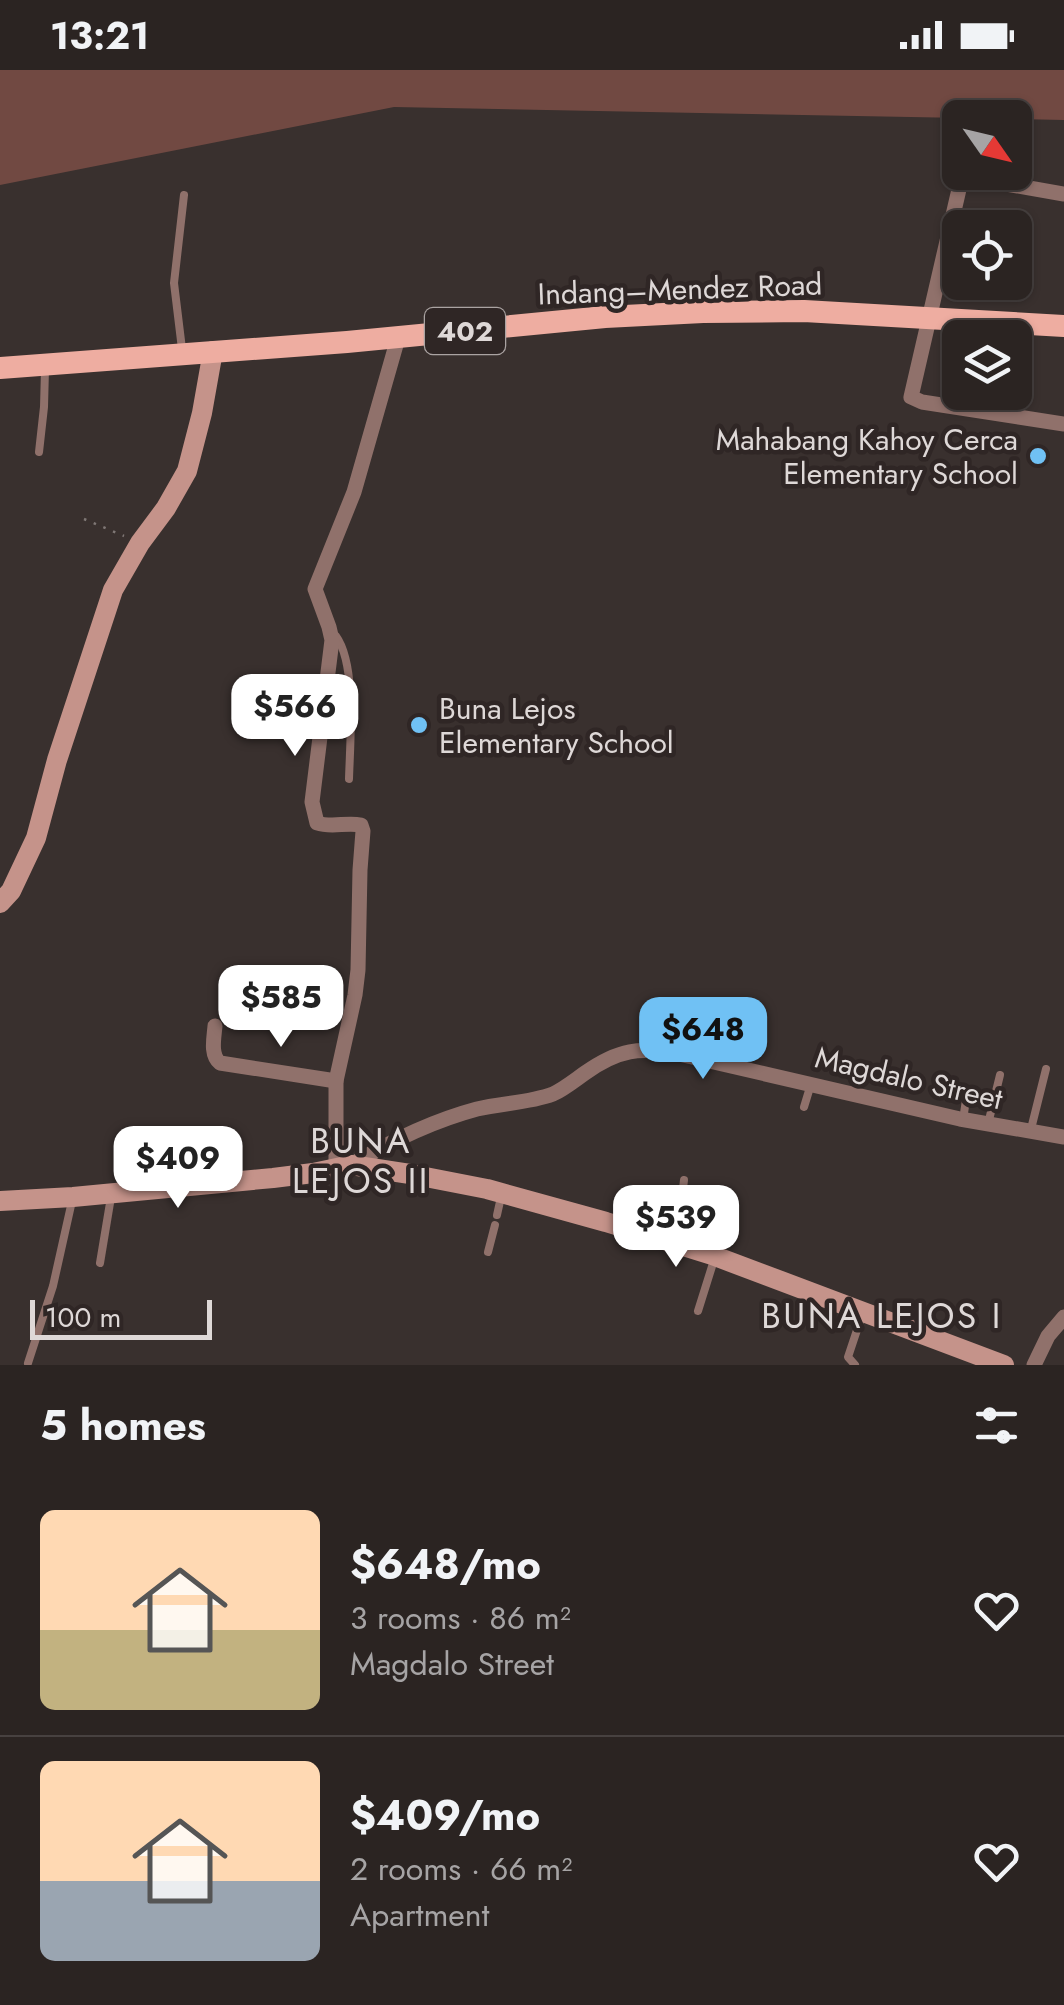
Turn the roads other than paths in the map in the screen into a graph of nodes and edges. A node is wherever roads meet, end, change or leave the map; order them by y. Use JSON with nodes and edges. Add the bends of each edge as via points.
{"nodes":[{"id":1,"x":1064,"y":194,"type":"edge"},
{"id":2,"x":184,"y":195,"type":"dead end"},
{"id":3,"x":931,"y":316,"type":"junction"},
{"id":4,"x":1064,"y":326,"type":"edge"},
{"id":5,"x":398,"y":338,"type":"junction"},
{"id":6,"x":212,"y":351,"type":"junction"},
{"id":7,"x":182,"y":353,"type":"junction"},
{"id":8,"x":45,"y":364,"type":"junction"},
{"id":9,"x":0,"y":368,"type":"edge"},
{"id":10,"x":1064,"y":424,"type":"edge"},
{"id":11,"x":39,"y":452,"type":"dead end"},
{"id":12,"x":330,"y":626,"type":"junction"},
{"id":13,"x":349,"y":779,"type":"dead end"},
{"id":14,"x":0,"y":903,"type":"edge"},
{"id":15,"x":215,"y":1026,"type":"dead end"},
{"id":16,"x":1046,"y":1069,"type":"dead end"},
{"id":17,"x":1000,"y":1075,"type":"dead end"},
{"id":18,"x":336,"y":1080,"type":"junction"},
{"id":19,"x":811,"y":1084,"type":"junction"},
{"id":20,"x":967,"y":1093,"type":"dead end"},
{"id":21,"x":804,"y":1107,"type":"dead end"},
{"id":22,"x":963,"y":1120,"type":"junction"},
{"id":23,"x":988,"y":1124,"type":"junction"},
{"id":24,"x":1030,"y":1132,"type":"junction"},
{"id":25,"x":1064,"y":1137,"type":"edge"},
{"id":26,"x":344,"y":1166,"type":"junction"},
{"id":27,"x":684,"y":1180,"type":"dead end"},
{"id":28,"x":111,"y":1192,"type":"junction"},
{"id":29,"x":502,"y":1193,"type":"junction"},
{"id":30,"x":73,"y":1197,"type":"junction"},
{"id":31,"x":0,"y":1201,"type":"edge"},
{"id":32,"x":660,"y":1207,"type":"dead end"},
{"id":33,"x":497,"y":1215,"type":"dead end"},
{"id":34,"x":495,"y":1225,"type":"dead end"},
{"id":35,"x":667,"y":1241,"type":"junction"},
{"id":36,"x":488,"y":1252,"type":"dead end"},
{"id":37,"x":715,"y":1256,"type":"junction"},
{"id":38,"x":100,"y":1264,"type":"dead end"},
{"id":39,"x":863,"y":1311,"type":"junction"},
{"id":40,"x":698,"y":1312,"type":"dead end"},
{"id":41,"x":1064,"y":1317,"type":"edge"},
{"id":42,"x":28,"y":1363,"type":"edge"},
{"id":43,"x":856,"y":1365,"type":"edge"},
{"id":44,"x":1004,"y":1365,"type":"edge"},
{"id":45,"x":1034,"y":1365,"type":"edge"}],
"edges":[{"from":1,"to":3,"type":"street","via":[[966,178]]},
{"from":2,"to":7,"type":"lane","via":[[174,283]]},
{"from":3,"to":4,"type":"main road","name":"Indang–Mendez Road","number":"402"},
{"from":3,"to":5,"type":"main road","name":"Indang–Mendez Road","number":"402","via":[[790,310],[605,316]]},
{"from":3,"to":10,"type":"street","via":[[911,397]]},
{"from":5,"to":6,"type":"main road","name":"Indang–Mendez Road","number":"402"},
{"from":5,"to":12,"type":"street","via":[[354,492],[315,589]]},
{"from":6,"to":7,"type":"main road","name":"Indang–Mendez Road","number":"402"},
{"from":6,"to":14,"type":"street","via":[[188,471],[114,590],[36,838]]},
{"from":7,"to":8,"type":"main road","name":"Indang–Mendez Road","number":"402"},
{"from":8,"to":9,"type":"main road","name":"Indang–Mendez Road","number":"402"},
{"from":8,"to":11,"type":"lane"},
{"from":12,"to":13,"type":"lane","via":[[347,662]]},
{"from":12,"to":18,"type":"street","via":[[312,802],[317,823],[351,823],[363,832],[357,982]]},
{"from":15,"to":18,"type":"street","via":[[220,1062]]},
{"from":16,"to":24,"type":"lane"},
{"from":17,"to":23,"type":"lane"},
{"from":18,"to":26,"type":"street"},
{"from":19,"to":21,"type":"lane"},
{"from":19,"to":22,"type":"street","name":"Magdalo Street"},
{"from":19,"to":26,"type":"street","name":"Magdalo Street","via":[[632,1050],[555,1093],[472,1110]]},
{"from":20,"to":22,"type":"lane"},
{"from":22,"to":23,"type":"street","name":"Magdalo Street"},
{"from":23,"to":24,"type":"street","name":"Magdalo Street"},
{"from":24,"to":25,"type":"street","name":"Magdalo Street"},
{"from":26,"to":28,"type":"street"},
{"from":26,"to":29,"type":"street"},
{"from":27,"to":35,"type":"lane"},
{"from":28,"to":30,"type":"street"},
{"from":28,"to":38,"type":"lane"},
{"from":29,"to":33,"type":"lane"},
{"from":29,"to":35,"type":"street"},
{"from":30,"to":31,"type":"street"},
{"from":30,"to":42,"type":"lane"},
{"from":32,"to":35,"type":"lane"},
{"from":34,"to":36,"type":"lane"},
{"from":35,"to":37,"type":"street"},
{"from":37,"to":39,"type":"street"},
{"from":37,"to":40,"type":"lane"},
{"from":39,"to":43,"type":"lane","via":[[848,1357]]},
{"from":39,"to":44,"type":"street"},
{"from":41,"to":45,"type":"street"}]}
